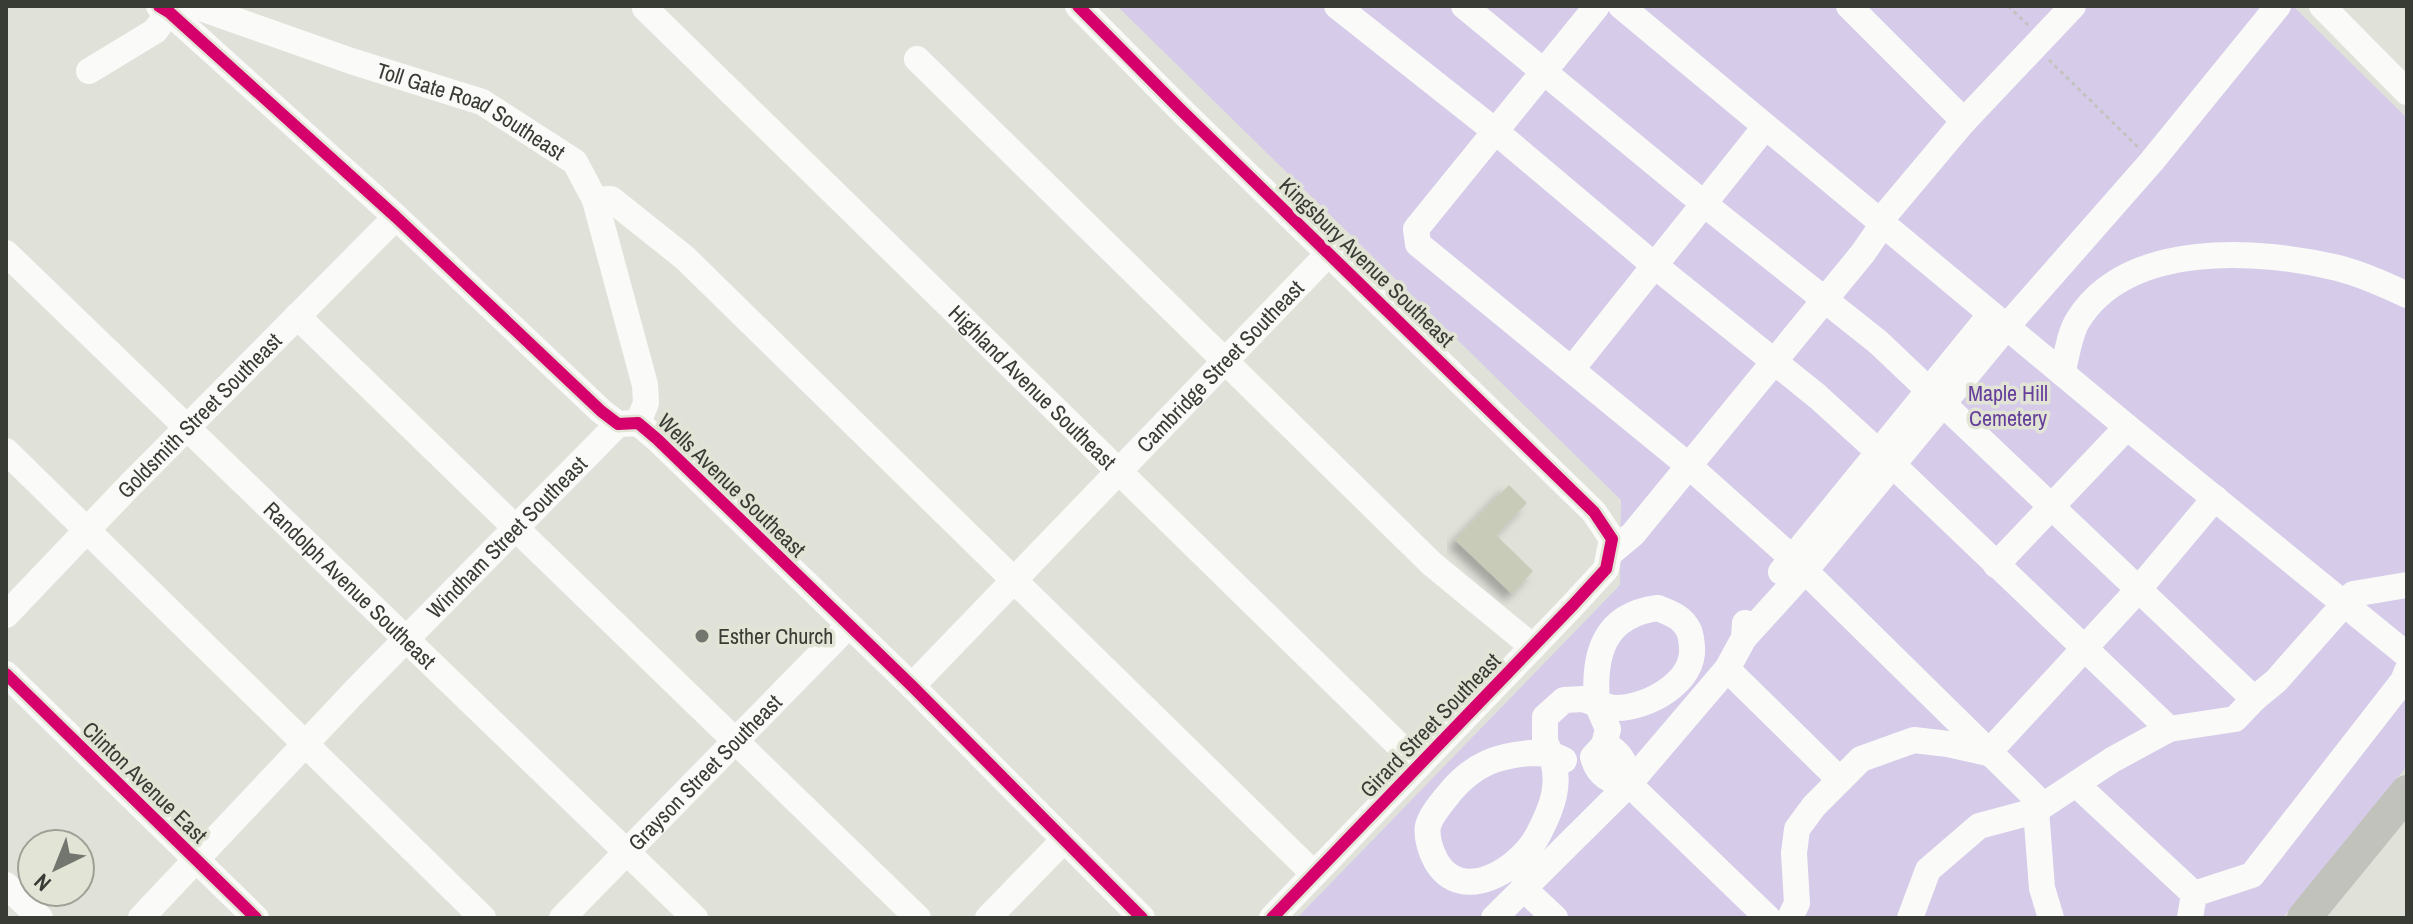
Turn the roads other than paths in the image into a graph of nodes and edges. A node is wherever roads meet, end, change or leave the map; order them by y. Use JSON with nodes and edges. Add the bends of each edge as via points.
{"nodes":[{"id":1,"x":1337,"y":6,"type":"edge"},
{"id":2,"x":1464,"y":6,"type":"edge"},
{"id":3,"x":1597,"y":6,"type":"edge"},
{"id":4,"x":1621,"y":6,"type":"edge"},
{"id":5,"x":1849,"y":6,"type":"edge"},
{"id":6,"x":2073,"y":6,"type":"edge"},
{"id":7,"x":2278,"y":6,"type":"edge"},
{"id":8,"x":175,"y":7,"type":"edge"},
{"id":9,"x":645,"y":8,"type":"edge"},
{"id":10,"x":2329,"y":9,"type":"edge"},
{"id":11,"x":1091,"y":10,"type":"edge"},
{"id":12,"x":917,"y":59,"type":"dead end"},
{"id":13,"x":1544,"y":70,"type":"junction"},
{"id":14,"x":89,"y":71,"type":"dead end"},
{"id":15,"x":2407,"y":92,"type":"edge"},
{"id":16,"x":1964,"y":121,"type":"junction"},
{"id":17,"x":1765,"y":127,"type":"junction"},
{"id":18,"x":1495,"y":131,"type":"junction"},
{"id":19,"x":595,"y":200,"type":"junction"},
{"id":20,"x":1703,"y":203,"type":"junction"},
{"id":21,"x":396,"y":217,"type":"junction"},
{"id":22,"x":1881,"y":223,"type":"junction"},
{"id":23,"x":6,"y":253,"type":"edge"},
{"id":24,"x":1329,"y":253,"type":"junction"},
{"id":25,"x":1654,"y":265,"type":"junction"},
{"id":26,"x":2407,"y":295,"type":"edge"},
{"id":27,"x":1824,"y":301,"type":"junction"},
{"id":28,"x":297,"y":316,"type":"junction"},
{"id":29,"x":1999,"y":320,"type":"junction"},
{"id":30,"x":1225,"y":361,"type":"junction"},
{"id":31,"x":1774,"y":363,"type":"junction"},
{"id":32,"x":1572,"y":369,"type":"junction"},
{"id":33,"x":2062,"y":373,"type":"junction"},
{"id":34,"x":1937,"y":397,"type":"junction"},
{"id":35,"x":628,"y":424,"type":"junction"},
{"id":36,"x":187,"y":427,"type":"junction"},
{"id":37,"x":2127,"y":427,"type":"junction"},
{"id":38,"x":6,"y":451,"type":"edge"},
{"id":39,"x":1886,"y":459,"type":"junction"},
{"id":40,"x":1689,"y":466,"type":"junction"},
{"id":41,"x":1118,"y":472,"type":"junction"},
{"id":42,"x":2215,"y":498,"type":"junction"},
{"id":43,"x":2051,"y":506,"type":"junction"},
{"id":44,"x":515,"y":528,"type":"junction"},
{"id":45,"x":87,"y":530,"type":"junction"},
{"id":46,"x":1609,"y":554,"type":"junction"},
{"id":47,"x":1798,"y":565,"type":"junction"},
{"id":48,"x":1996,"y":565,"type":"junction"},
{"id":49,"x":1013,"y":581,"type":"junction"},
{"id":50,"x":2407,"y":585,"type":"edge"},
{"id":51,"x":2138,"y":590,"type":"junction"},
{"id":52,"x":2343,"y":602,"type":"junction"},
{"id":53,"x":6,"y":615,"type":"edge"},
{"id":54,"x":849,"y":625,"type":"junction"},
{"id":55,"x":406,"y":638,"type":"junction"},
{"id":56,"x":1533,"y":647,"type":"junction"},
{"id":57,"x":2085,"y":648,"type":"junction"},
{"id":58,"x":2407,"y":655,"type":"edge"},
{"id":59,"x":1727,"y":669,"type":"junction"},
{"id":60,"x":2407,"y":671,"type":"edge"},
{"id":61,"x":6,"y":674,"type":"edge"},
{"id":62,"x":912,"y":686,"type":"junction"},
{"id":63,"x":2254,"y":699,"type":"junction"},
{"id":64,"x":2169,"y":729,"type":"junction"},
{"id":65,"x":735,"y":741,"type":"junction"},
{"id":66,"x":305,"y":744,"type":"junction"},
{"id":67,"x":1599,"y":751,"type":"junction"},
{"id":68,"x":1988,"y":753,"type":"junction"},
{"id":69,"x":1551,"y":754,"type":"junction"},
{"id":70,"x":1419,"y":765,"type":"junction"},
{"id":71,"x":1840,"y":780,"type":"junction"},
{"id":72,"x":1629,"y":784,"type":"junction"},
{"id":73,"x":2076,"y":784,"type":"junction"},
{"id":74,"x":2407,"y":792,"type":"edge"},
{"id":75,"x":2035,"y":811,"type":"junction"},
{"id":76,"x":1063,"y":841,"type":"junction"},
{"id":77,"x":627,"y":852,"type":"junction"},
{"id":78,"x":198,"y":861,"type":"junction"},
{"id":79,"x":1314,"y":874,"type":"junction"},
{"id":80,"x":6,"y":885,"type":"edge"},
{"id":81,"x":1523,"y":888,"type":"junction"},
{"id":82,"x":2192,"y":906,"type":"edge"},
{"id":83,"x":40,"y":918,"type":"edge"},
{"id":84,"x":141,"y":918,"type":"edge"},
{"id":85,"x":256,"y":918,"type":"edge"},
{"id":86,"x":483,"y":918,"type":"edge"},
{"id":87,"x":562,"y":918,"type":"edge"},
{"id":88,"x":695,"y":918,"type":"edge"},
{"id":89,"x":918,"y":918,"type":"edge"},
{"id":90,"x":988,"y":918,"type":"edge"},
{"id":91,"x":1142,"y":918,"type":"edge"},
{"id":92,"x":1272,"y":918,"type":"edge"},
{"id":93,"x":1494,"y":918,"type":"edge"},
{"id":94,"x":1555,"y":918,"type":"edge"},
{"id":95,"x":1768,"y":918,"type":"edge"},
{"id":96,"x":1790,"y":918,"type":"edge"},
{"id":97,"x":1910,"y":918,"type":"edge"},
{"id":98,"x":2051,"y":918,"type":"edge"},
{"id":99,"x":2304,"y":918,"type":"edge"}],
"edges":[{"from":1,"to":18,"type":"street"},
{"from":2,"to":13,"type":"street"},
{"from":3,"to":13,"type":"street"},
{"from":4,"to":17,"type":"street"},
{"from":5,"to":16,"type":"street"},
{"from":6,"to":16,"type":"street","name":"Girard Street Southeast"},
{"from":7,"to":29,"type":"street","via":[[2152,161]]},
{"from":8,"to":14,"type":"street","via":[[155,31]]},
{"from":8,"to":19,"type":"street","name":"Toll Gate Road Southeast","via":[[482,102],[575,162]]},
{"from":8,"to":21,"type":"street","name":"Wells Avenue Southeast"},
{"from":9,"to":41,"type":"street","name":"Highland Avenue Southeast"},
{"from":10,"to":15,"type":"street"},
{"from":11,"to":24,"type":"street","name":"Kingsbury Avenue Southeast","via":[[1179,108]]},
{"from":12,"to":30,"type":"street"},
{"from":13,"to":18,"type":"street"},
{"from":13,"to":20,"type":"street"},
{"from":16,"to":22,"type":"street","name":"Girard Street Southeast"},
{"from":17,"to":20,"type":"street"},
{"from":17,"to":22,"type":"street"},
{"from":18,"to":25,"type":"street"},
{"from":18,"to":32,"type":"street","via":[[1416,229],[1418,244]]},
{"from":19,"to":35,"type":"street","name":"Toll Gate Road Southeast","via":[[645,385],[646,403]]},
{"from":19,"to":49,"type":"street","via":[[611,199],[685,258]]},
{"from":20,"to":25,"type":"street"},
{"from":20,"to":27,"type":"street"},
{"from":21,"to":28,"type":"street","name":"Goldsmith Street Southeast"},
{"from":21,"to":35,"type":"street","name":"Wells Avenue Southeast","via":[[601,411]]},
{"from":22,"to":27,"type":"street","name":"Girard Street Southeast"},
{"from":22,"to":29,"type":"street"},
{"from":23,"to":36,"type":"street","name":"Randolph Avenue Southeast"},
{"from":24,"to":30,"type":"street","name":"Cambridge Street Southeast"},
{"from":24,"to":46,"type":"street","name":"Kingsbury Avenue Southeast","via":[[1594,512],[1612,539]]},
{"from":25,"to":31,"type":"street"},
{"from":25,"to":32,"type":"street"},
{"from":26,"to":33,"type":"street","via":[[2341,269],[2275,257],[2226,253],[2168,262],[2113,282],[2077,321]]},
{"from":27,"to":31,"type":"street","name":"Girard Street Southeast"},
{"from":27,"to":34,"type":"street"},
{"from":28,"to":36,"type":"street","name":"Goldsmith Street Southeast"},
{"from":28,"to":44,"type":"street"},
{"from":29,"to":33,"type":"street"},
{"from":29,"to":34,"type":"street"},
{"from":30,"to":41,"type":"street","name":"Cambridge Street Southeast"},
{"from":30,"to":56,"type":"street","via":[[1432,564]]},
{"from":31,"to":39,"type":"street"},
{"from":31,"to":40,"type":"street","name":"Girard Street Southeast"},
{"from":32,"to":40,"type":"street"},
{"from":33,"to":37,"type":"street"},
{"from":34,"to":39,"type":"street"},
{"from":34,"to":43,"type":"street"},
{"from":35,"to":44,"type":"street","name":"Windham Street Southeast"},
{"from":35,"to":54,"type":"street","name":"Wells Avenue Southeast"},
{"from":36,"to":45,"type":"street","name":"Goldsmith Street Southeast"},
{"from":36,"to":55,"type":"street","name":"Randolph Avenue Southeast"},
{"from":37,"to":42,"type":"street"},
{"from":37,"to":43,"type":"street"},
{"from":38,"to":45,"type":"street"},
{"from":39,"to":47,"type":"street"},
{"from":39,"to":48,"type":"street"},
{"from":40,"to":46,"type":"street","name":"Girard Street Southeast","via":[[1633,534]]},
{"from":40,"to":47,"type":"street"},
{"from":41,"to":49,"type":"street","name":"Cambridge Street Southeast"},
{"from":41,"to":70,"type":"street","name":"Highland Avenue Southeast"},
{"from":42,"to":51,"type":"street"},
{"from":42,"to":52,"type":"street"},
{"from":43,"to":48,"type":"street"},
{"from":43,"to":51,"type":"street"},
{"from":44,"to":55,"type":"street","name":"Windham Street Southeast"},
{"from":44,"to":65,"type":"street"},
{"from":45,"to":53,"type":"street","name":"Goldsmith Street Southeast"},
{"from":45,"to":66,"type":"street"},
{"from":46,"to":56,"type":"street","name":"Girard Street Southeast","via":[[1606,569]]},
{"from":47,"to":59,"type":"street","via":[[1746,618],[1744,638]]},
{"from":47,"to":68,"type":"street"},
{"from":48,"to":57,"type":"street"},
{"from":49,"to":62,"type":"street","name":"Cambridge Street Southeast"},
{"from":49,"to":79,"type":"street"},
{"from":50,"to":52,"type":"street","via":[[2353,594]]},
{"from":51,"to":57,"type":"street"},
{"from":51,"to":63,"type":"street"},
{"from":52,"to":58,"type":"street"},
{"from":52,"to":63,"type":"street","via":[[2276,681]]},
{"from":54,"to":62,"type":"street","name":"Wells Avenue Southeast"},
{"from":54,"to":65,"type":"street","name":"Grayson Street Southeast"},
{"from":55,"to":66,"type":"street","name":"Windham Street Southeast"},
{"from":55,"to":77,"type":"street","name":"Randolph Avenue Southeast"},
{"from":56,"to":70,"type":"street","name":"Girard Street Southeast"},
{"from":57,"to":64,"type":"street"},
{"from":57,"to":68,"type":"street"},
{"from":59,"to":71,"type":"street"},
{"from":59,"to":72,"type":"street"},
{"from":60,"to":82,"type":"street","via":[[2252,875]]},
{"from":61,"to":78,"type":"street","name":"Clinton Avenue East"},
{"from":62,"to":76,"type":"street","name":"Wells Avenue Southeast"},
{"from":63,"to":64,"type":"street","via":[[2235,719]]},
{"from":64,"to":73,"type":"street"},
{"from":65,"to":77,"type":"street","name":"Grayson Street Southeast"},
{"from":65,"to":89,"type":"street"},
{"from":66,"to":78,"type":"street","name":"Windham Street Southeast"},
{"from":66,"to":86,"type":"street"},
{"from":67,"to":69,"type":"street","via":[[1567,761]]},
{"from":67,"to":69,"type":"street","via":[[1608,729],[1597,704],[1564,700],[1545,717],[1545,742]]},
{"from":67,"to":72,"type":"street","via":[[1595,766],[1603,776]]},
{"from":68,"to":71,"type":"street","via":[[1914,740],[1861,759]]},
{"from":68,"to":75,"type":"street","via":[[2035,797]]},
{"from":69,"to":69,"type":"street","via":[[1503,755],[1462,779],[1428,826],[1431,852],[1441,870],[1459,881],[1482,881],[1521,858],[1554,799],[1557,771]]},
{"from":70,"to":79,"type":"street","name":"Girard Street Southeast"},
{"from":71,"to":96,"type":"street","via":[[1797,829],[1797,903]]},
{"from":72,"to":81,"type":"street"},
{"from":72,"to":95,"type":"street"},
{"from":73,"to":75,"type":"street"},
{"from":73,"to":82,"type":"street"},
{"from":74,"to":99,"type":"main road"},
{"from":75,"to":97,"type":"street","via":[[1979,826],[1948,852],[1928,870]]},
{"from":75,"to":98,"type":"street","via":[[2042,888]]},
{"from":76,"to":90,"type":"street"},
{"from":76,"to":91,"type":"street","name":"Wells Avenue Southeast"},
{"from":77,"to":87,"type":"street","name":"Grayson Street Southeast"},
{"from":77,"to":88,"type":"street","name":"Randolph Avenue Southeast"},
{"from":78,"to":84,"type":"street","name":"Windham Street Southeast"},
{"from":78,"to":85,"type":"street","name":"Clinton Avenue East"},
{"from":79,"to":92,"type":"street","name":"Girard Street Southeast"},
{"from":80,"to":83,"type":"street"},
{"from":81,"to":93,"type":"street"},
{"from":81,"to":94,"type":"street"}]}
